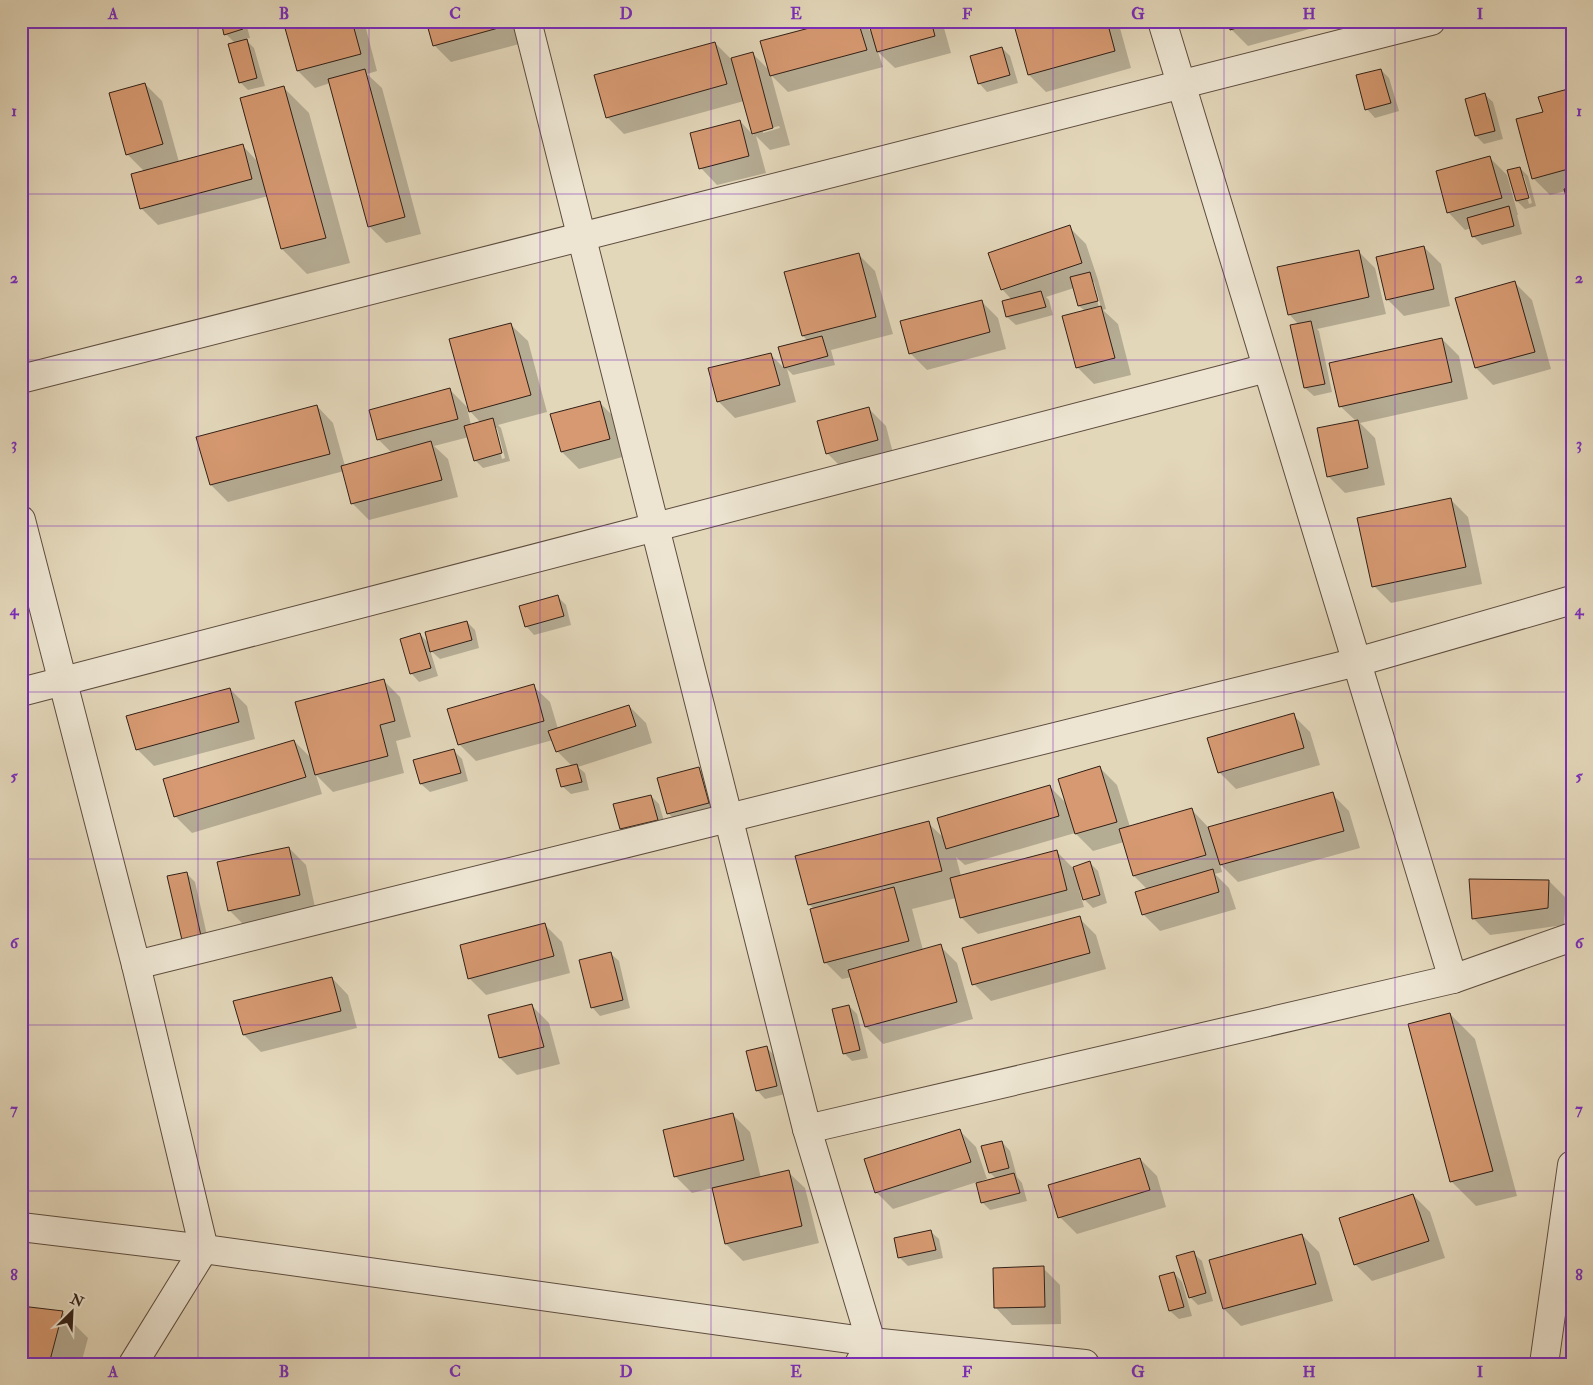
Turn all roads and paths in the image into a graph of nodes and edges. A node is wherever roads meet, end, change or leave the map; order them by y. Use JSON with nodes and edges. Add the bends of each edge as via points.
{"nodes":[{"id":1,"x":527,"y":21,"type":"edge"},
{"id":2,"x":1162,"y":21,"type":"edge"},
{"id":3,"x":1432,"y":21,"type":"edge"},
{"id":4,"x":1182,"y":85,"type":"junction"},
{"id":5,"x":580,"y":237,"type":"junction"},
{"id":6,"x":1267,"y":368,"type":"junction"},
{"id":7,"x":21,"y":379,"type":"edge"},
{"id":8,"x":21,"y":520,"type":"edge"},
{"id":9,"x":655,"y":526,"type":"junction"},
{"id":10,"x":1572,"y":600,"type":"edge"},
{"id":11,"x":1357,"y":662,"type":"junction"},
{"id":12,"x":62,"y":681,"type":"junction"},
{"id":13,"x":21,"y":692,"type":"edge"},
{"id":14,"x":729,"y":818,"type":"junction"},
{"id":15,"x":1572,"y":936,"type":"edge"},
{"id":16,"x":136,"y":965,"type":"junction"},
{"id":17,"x":1453,"y":978,"type":"junction"},
{"id":18,"x":807,"y":1129,"type":"junction"},
{"id":19,"x":1572,"y":1164,"type":"edge"},
{"id":20,"x":21,"y":1227,"type":"edge"},
{"id":21,"x":204,"y":1249,"type":"junction"},
{"id":22,"x":865,"y":1353,"type":"edge"},
{"id":23,"x":133,"y":1364,"type":"edge"},
{"id":24,"x":1085,"y":1364,"type":"edge"},
{"id":25,"x":1544,"y":1364,"type":"edge"}],
"edges":[{"from":1,"to":5,"type":"street"},
{"from":2,"to":4,"type":"street"},
{"from":3,"to":4,"type":"street"},
{"from":4,"to":5,"type":"street"},
{"from":4,"to":6,"type":"street"},
{"from":5,"to":7,"type":"street"},
{"from":5,"to":9,"type":"street"},
{"from":6,"to":9,"type":"street"},
{"from":6,"to":11,"type":"street"},
{"from":8,"to":12,"type":"street"},
{"from":9,"to":12,"type":"street"},
{"from":9,"to":14,"type":"street"},
{"from":10,"to":11,"type":"street"},
{"from":11,"to":14,"type":"street"},
{"from":11,"to":17,"type":"street"},
{"from":12,"to":13,"type":"street"},
{"from":12,"to":16,"type":"street"},
{"from":14,"to":16,"type":"street"},
{"from":14,"to":18,"type":"street"},
{"from":15,"to":17,"type":"street"},
{"from":16,"to":21,"type":"street"},
{"from":17,"to":18,"type":"street"},
{"from":18,"to":22,"type":"street"},
{"from":19,"to":25,"type":"street"},
{"from":20,"to":21,"type":"street"},
{"from":21,"to":22,"type":"street"},
{"from":21,"to":23,"type":"street"},
{"from":22,"to":24,"type":"street"}]}
